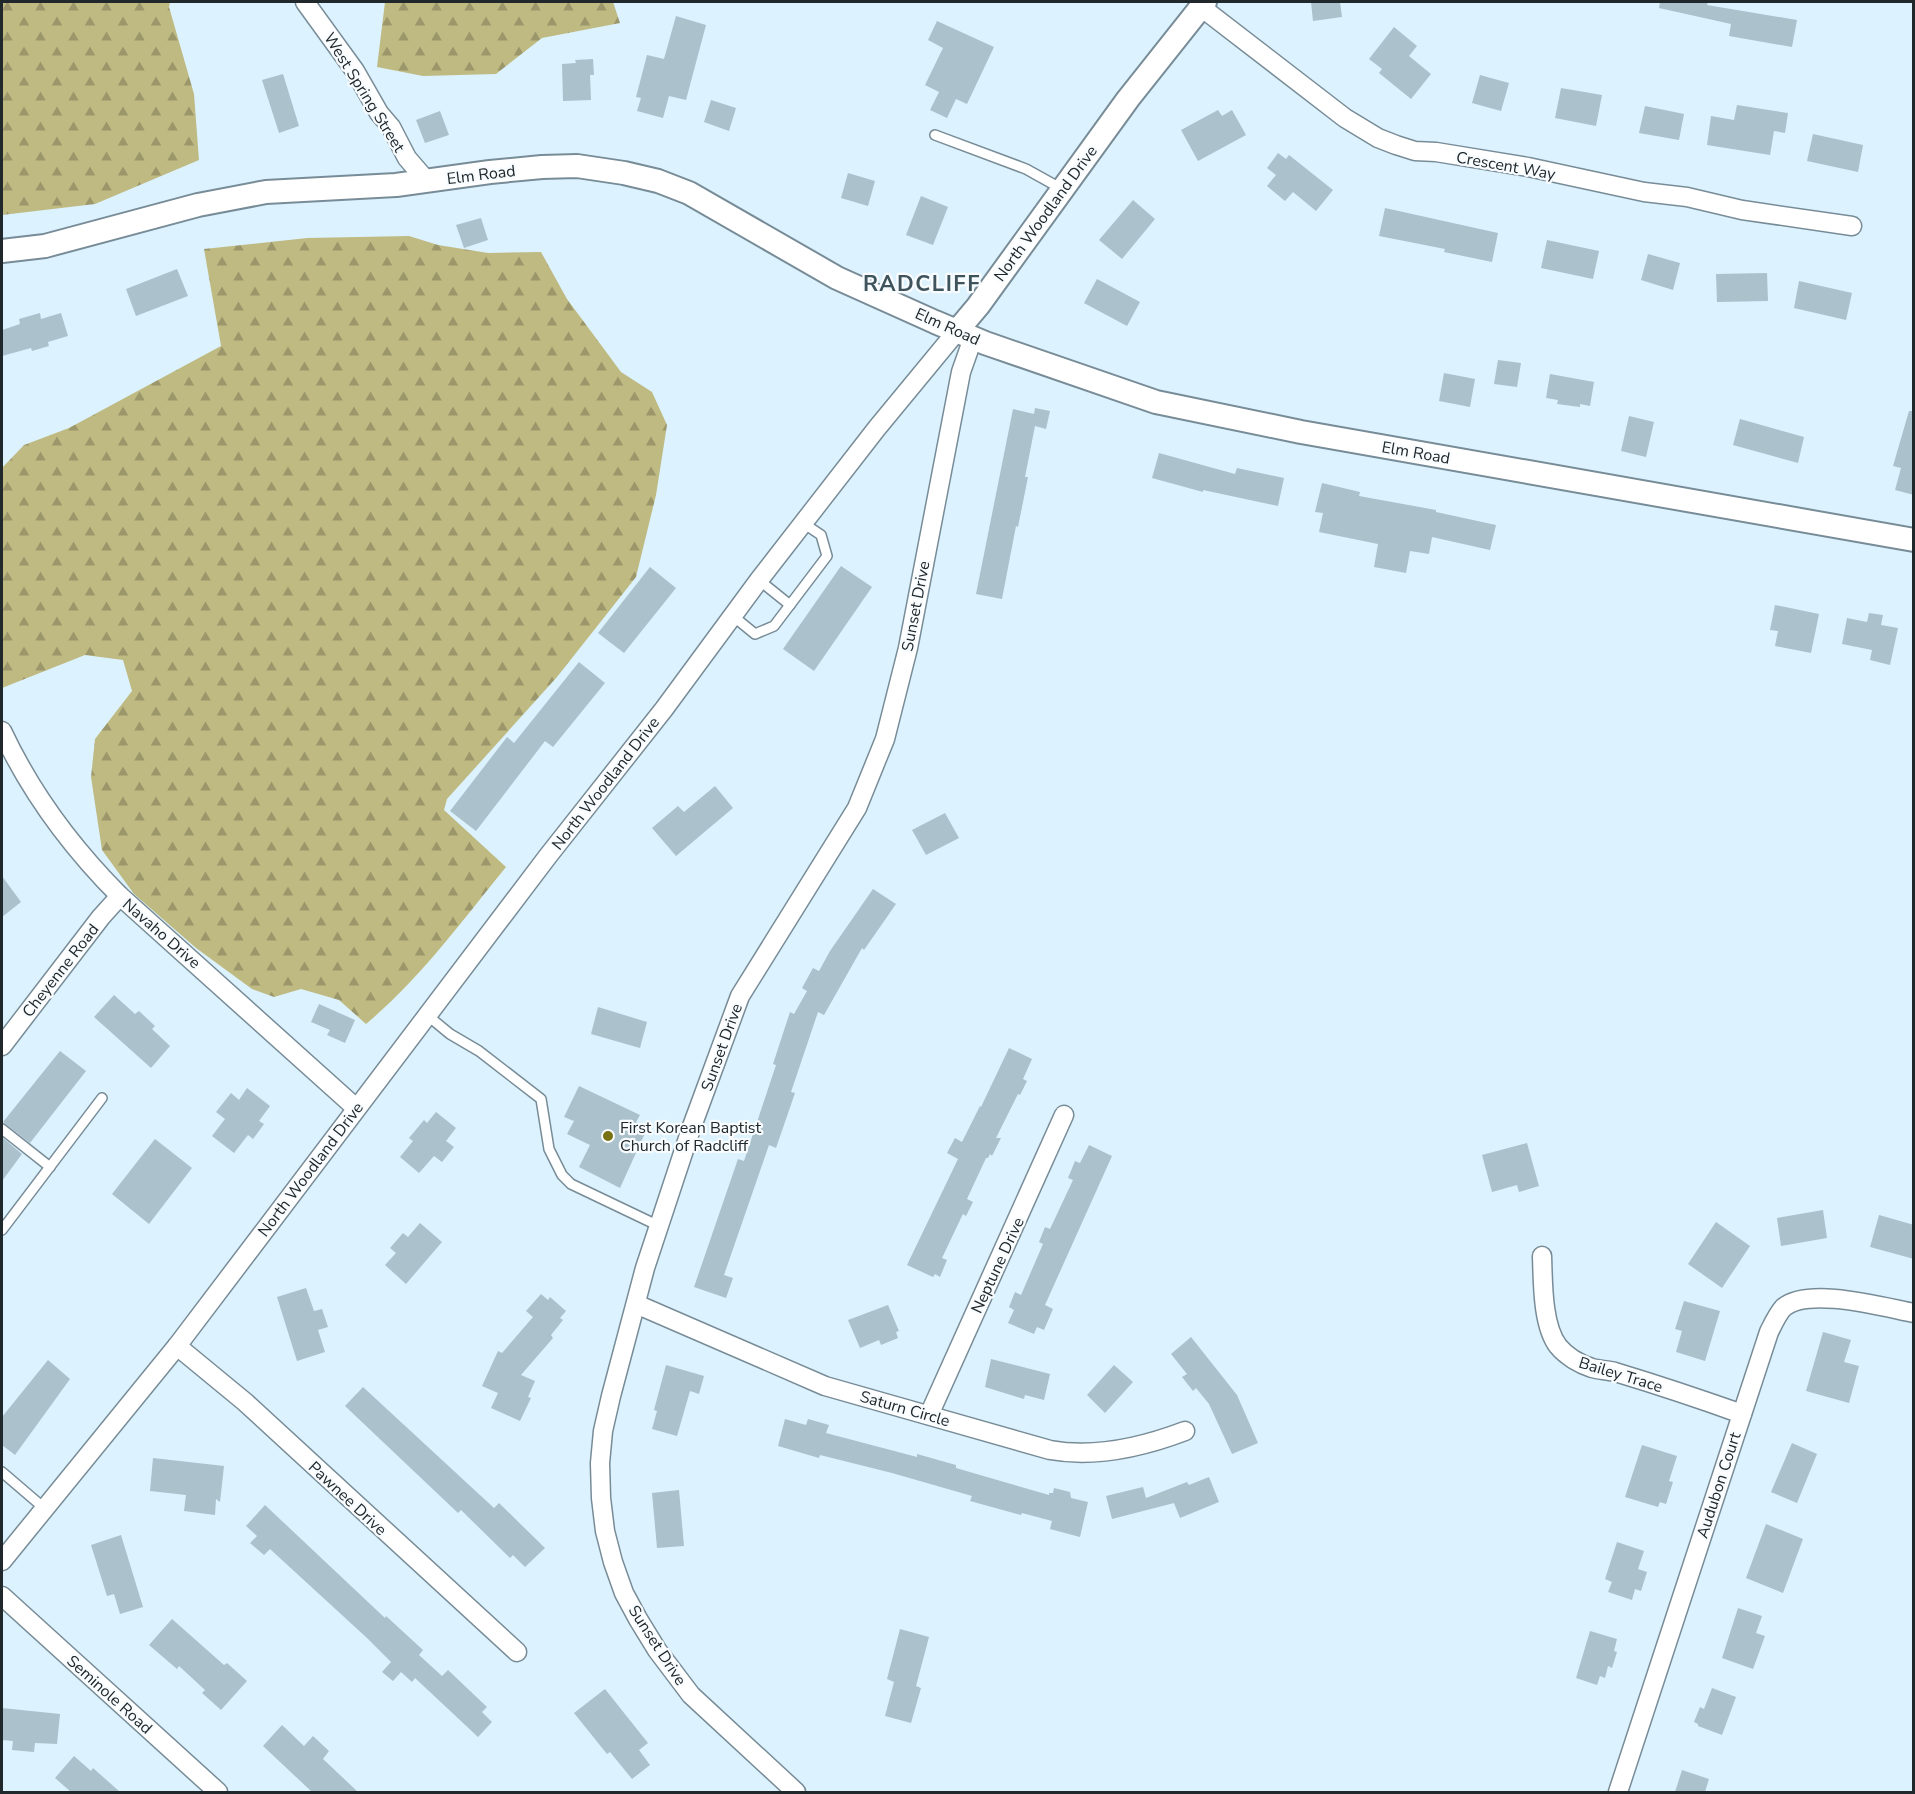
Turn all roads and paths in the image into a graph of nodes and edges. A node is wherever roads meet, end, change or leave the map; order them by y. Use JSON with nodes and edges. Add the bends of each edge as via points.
{"nodes":[{"id":1,"x":306,"y":2,"type":"edge"},
{"id":2,"x":1200,"y":3,"type":"edge"},
{"id":3,"x":935,"y":135,"type":"dead end"},
{"id":4,"x":426,"y":180,"type":"junction"},
{"id":5,"x":1062,"y":189,"type":"junction"},
{"id":6,"x":1852,"y":226,"type":"dead end"},
{"id":7,"x":2,"y":251,"type":"edge"},
{"id":8,"x":965,"y":334,"type":"junction"},
{"id":9,"x":803,"y":523,"type":"junction"},
{"id":10,"x":1914,"y":540,"type":"edge"},
{"id":11,"x":759,"y":580,"type":"junction"},
{"id":12,"x":790,"y":605,"type":"junction"},
{"id":13,"x":734,"y":616,"type":"junction"},
{"id":14,"x":2,"y":731,"type":"edge"},
{"id":15,"x":120,"y":896,"type":"junction"},
{"id":16,"x":427,"y":1015,"type":"junction"},
{"id":17,"x":2,"y":1046,"type":"edge"},
{"id":18,"x":102,"y":1098,"type":"dead end"},
{"id":19,"x":356,"y":1108,"type":"junction"},
{"id":20,"x":1064,"y":1115,"type":"dead end"},
{"id":21,"x":2,"y":1129,"type":"edge"},
{"id":22,"x":50,"y":1167,"type":"junction"},
{"id":23,"x":659,"y":1226,"type":"junction"},
{"id":24,"x":2,"y":1230,"type":"edge"},
{"id":25,"x":1542,"y":1256,"type":"dead end"},
{"id":26,"x":636,"y":1304,"type":"junction"},
{"id":27,"x":1914,"y":1313,"type":"edge"},
{"id":28,"x":177,"y":1346,"type":"junction"},
{"id":29,"x":1742,"y":1414,"type":"junction"},
{"id":30,"x":929,"y":1415,"type":"junction"},
{"id":31,"x":1185,"y":1431,"type":"dead end"},
{"id":32,"x":2,"y":1472,"type":"edge"},
{"id":33,"x":44,"y":1508,"type":"junction"},
{"id":34,"x":2,"y":1561,"type":"edge"},
{"id":35,"x":2,"y":1596,"type":"edge"},
{"id":36,"x":517,"y":1652,"type":"dead end"},
{"id":37,"x":218,"y":1792,"type":"edge"},
{"id":38,"x":795,"y":1792,"type":"edge"},
{"id":39,"x":1618,"y":1792,"type":"edge"}],
"edges":[{"from":1,"to":4,"type":"street","name":"West Spring Street","via":[[355,71],[407,158]]},
{"from":2,"to":5,"type":"street","name":"North Woodland Drive"},
{"from":2,"to":6,"type":"street","name":"Crescent Way","via":[[1345,118],[1396,145],[1742,210]]},
{"from":3,"to":5,"type":"lane","via":[[1026,169]]},
{"from":4,"to":7,"type":"street","name":"Elm Road","via":[[266,192],[198,205],[45,246]]},
{"from":4,"to":8,"type":"street","name":"Elm Road","via":[[577,166],[658,181],[689,193],[837,278]]},
{"from":5,"to":8,"type":"street","name":"North Woodland Drive","via":[[978,306]]},
{"from":8,"to":9,"type":"street","name":"North Woodland Drive","via":[[877,428]]},
{"from":8,"to":10,"type":"street","name":"Elm Road","via":[[1156,402],[1301,432]]},
{"from":8,"to":23,"type":"street","name":"Sunset Drive","via":[[962,372],[908,648],[885,739],[857,808],[740,996]]},
{"from":9,"to":11,"type":"street","name":"North Woodland Drive"},
{"from":9,"to":12,"type":"lane","via":[[821,535],[827,556]]},
{"from":11,"to":12,"type":"lane"},
{"from":11,"to":13,"type":"street","name":"North Woodland Drive"},
{"from":12,"to":13,"type":"lane","via":[[774,626],[755,634]]},
{"from":13,"to":16,"type":"street","name":"North Woodland Drive"},
{"from":14,"to":15,"type":"street","name":"Navaho Drive","via":[[55,822]]},
{"from":15,"to":17,"type":"street","name":"Cheyenne Road"},
{"from":15,"to":19,"type":"street","name":"Navaho Drive"},
{"from":16,"to":19,"type":"street","name":"North Woodland Drive"},
{"from":16,"to":23,"type":"lane","via":[[541,1099],[549,1149],[571,1185]]},
{"from":18,"to":22,"type":"lane"},
{"from":19,"to":28,"type":"street","name":"North Woodland Drive"},
{"from":20,"to":30,"type":"street","name":"Neptune Drive"},
{"from":21,"to":22,"type":"lane"},
{"from":22,"to":24,"type":"lane"},
{"from":23,"to":26,"type":"street","name":"Sunset Drive"},
{"from":25,"to":29,"type":"street","name":"Bailey Trace","via":[[1549,1326],[1565,1354],[1592,1368]]},
{"from":26,"to":30,"type":"street","name":"Saturn Circle","via":[[825,1386]]},
{"from":26,"to":38,"type":"street","name":"Sunset Drive","via":[[603,1431],[600,1463],[605,1532],[613,1562],[638,1619],[691,1695]]},
{"from":27,"to":29,"type":"street","name":"Audubon Court","via":[[1838,1298],[1801,1299],[1784,1307],[1769,1332]]},
{"from":28,"to":33,"type":"street","name":"North Woodland Drive"},
{"from":28,"to":36,"type":"street","name":"Pawnee Drive","via":[[245,1402]]},
{"from":29,"to":39,"type":"street","name":"Audubon Court"},
{"from":30,"to":31,"type":"street","name":"Saturn Circle","via":[[1068,1453],[1118,1449]]},
{"from":32,"to":33,"type":"lane"},
{"from":33,"to":34,"type":"street","name":"North Woodland Drive"},
{"from":35,"to":37,"type":"street","name":"Seminole Road"}]}
